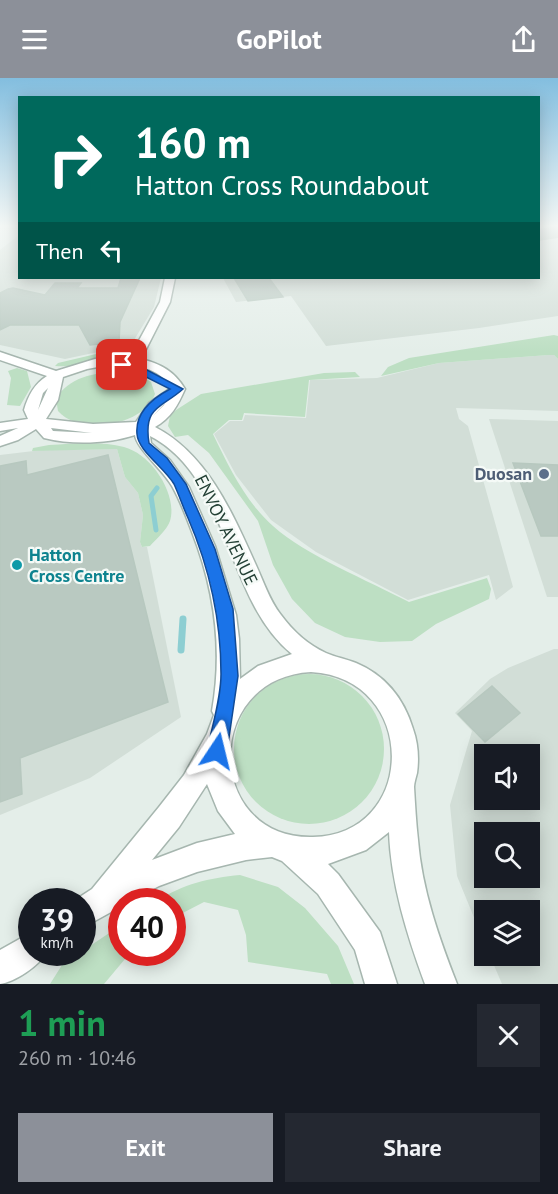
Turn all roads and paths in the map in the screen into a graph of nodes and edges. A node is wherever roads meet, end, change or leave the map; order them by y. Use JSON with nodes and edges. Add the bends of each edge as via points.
{"nodes":[{"id":1,"x":170,"y":279,"type":"edge"},
{"id":2,"x":0,"y":356,"type":"edge"},
{"id":3,"x":134,"y":361,"type":"junction"},
{"id":4,"x":57,"y":376,"type":"junction"},
{"id":5,"x":37,"y":422,"type":"junction"},
{"id":6,"x":0,"y":427,"type":"edge"},
{"id":7,"x":142,"y":427,"type":"junction"},
{"id":8,"x":0,"y":441,"type":"edge"},
{"id":9,"x":322,"y":663,"type":"junction"},
{"id":10,"x":220,"y":729,"type":"junction"},
{"id":11,"x":404,"y":776,"type":"junction"},
{"id":12,"x":281,"y":847,"type":"junction"},
{"id":13,"x":96,"y":902,"type":"edge"},
{"id":14,"x":96,"y":905,"type":"edge"},
{"id":15,"x":18,"y":957,"type":"edge"},
{"id":16,"x":0,"y":969,"type":"edge"},
{"id":17,"x":381,"y":984,"type":"edge"},
{"id":18,"x":441,"y":984,"type":"edge"}],
"edges":[{"from":1,"to":3,"type":"street","via":[[165,302]]},
{"from":2,"to":4,"type":"street"},
{"from":3,"to":4,"type":"street","via":[[79,375]]},
{"from":3,"to":7,"type":"street","via":[[139,370],[178,389],[170,409]]},
{"from":4,"to":5,"type":"street","via":[[48,409]]},
{"from":5,"to":6,"type":"street"},
{"from":5,"to":7,"type":"street","via":[[49,435],[68,437],[116,436]]},
{"from":5,"to":8,"type":"street"},
{"from":7,"to":9,"type":"street","name":"ENVOY AVENUE","via":[[162,435],[194,465],[267,614],[300,650]]},
{"from":7,"to":10,"type":"street","name":"ENVOY AVENUE","via":[[144,444],[180,484],[218,580],[229,640],[230,676]]},
{"from":9,"to":10,"type":"street","via":[[288,664],[259,676],[232,701]]},
{"from":9,"to":11,"type":"street","via":[[359,678],[389,708],[400,730]]},
{"from":10,"to":12,"type":"street","via":[[216,764],[222,787],[236,813],[250,828]]},
{"from":10,"to":13,"type":"street","via":[[193,784]]},
{"from":11,"to":12,"type":"street","via":[[385,820],[366,837],[345,848],[316,853]]},
{"from":11,"to":18,"type":"street","via":[[403,837],[410,888]]},
{"from":12,"to":14,"type":"street","via":[[237,846],[202,854]]},
{"from":12,"to":17,"type":"street","via":[[328,884],[369,943]]},
{"from":15,"to":16,"type":"street"}]}
